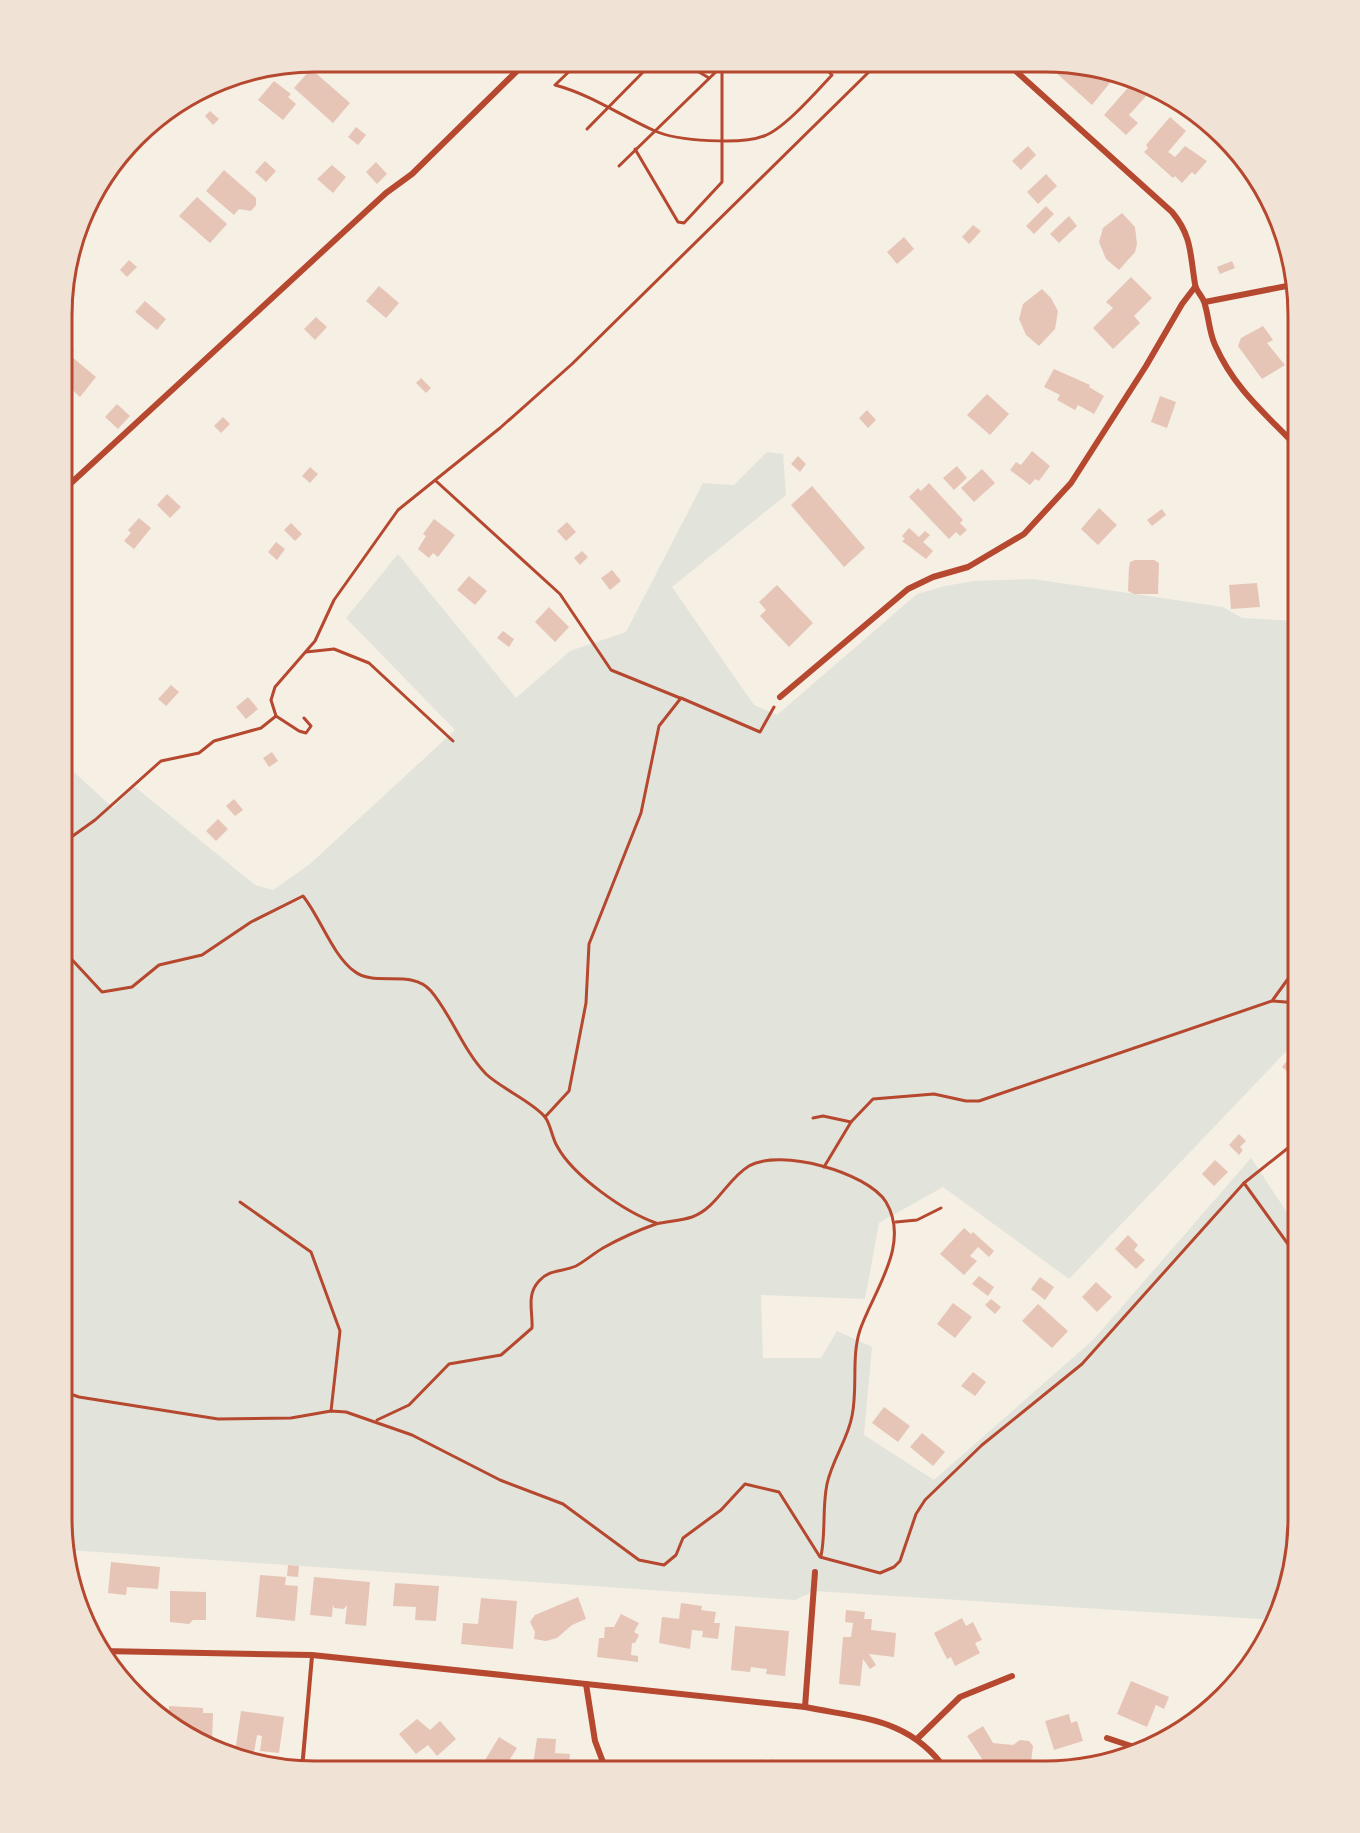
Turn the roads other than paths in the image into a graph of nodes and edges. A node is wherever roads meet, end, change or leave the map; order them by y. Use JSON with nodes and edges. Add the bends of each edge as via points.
{"nodes":[{"id":1,"x":516,"y":72,"type":"edge"},
{"id":2,"x":1018,"y":72,"type":"edge"},
{"id":3,"x":1286,"y":286,"type":"edge"},
{"id":4,"x":1195,"y":287,"type":"junction"},
{"id":5,"x":1205,"y":303,"type":"junction"},
{"id":6,"x":1288,"y":438,"type":"edge"},
{"id":7,"x":72,"y":481,"type":"edge"},
{"id":8,"x":780,"y":697,"type":"road end"},
{"id":9,"x":815,"y":1572,"type":"road end"},
{"id":10,"x":112,"y":1651,"type":"edge"},
{"id":11,"x":312,"y":1655,"type":"junction"},
{"id":12,"x":1012,"y":1676,"type":"dead end"},
{"id":13,"x":586,"y":1684,"type":"junction"},
{"id":14,"x":805,"y":1707,"type":"junction"},
{"id":15,"x":918,"y":1738,"type":"junction"},
{"id":16,"x":1107,"y":1738,"type":"dead end"},
{"id":17,"x":1129,"y":1745,"type":"edge"},
{"id":18,"x":303,"y":1760,"type":"edge"},
{"id":19,"x":603,"y":1761,"type":"edge"},
{"id":20,"x":938,"y":1761,"type":"edge"}],
"edges":[{"from":1,"to":7,"type":"street","via":[[412,174],[386,192]]},
{"from":2,"to":4,"type":"street","via":[[1184,226]]},
{"from":3,"to":5,"type":"street"},
{"from":4,"to":5,"type":"street"},
{"from":4,"to":8,"type":"street","via":[[1071,483],[1024,534],[968,567],[908,589]]},
{"from":5,"to":6,"type":"street","via":[[1215,344],[1235,384]]},
{"from":9,"to":14,"type":"street"},
{"from":10,"to":11,"type":"street"},
{"from":11,"to":13,"type":"street"},
{"from":11,"to":18,"type":"lane"},
{"from":12,"to":15,"type":"street","via":[[960,1697]]},
{"from":13,"to":14,"type":"street"},
{"from":13,"to":19,"type":"street","via":[[595,1741]]},
{"from":14,"to":15,"type":"street","via":[[882,1723]]},
{"from":15,"to":20,"type":"street"},
{"from":16,"to":17,"type":"street"}]}
